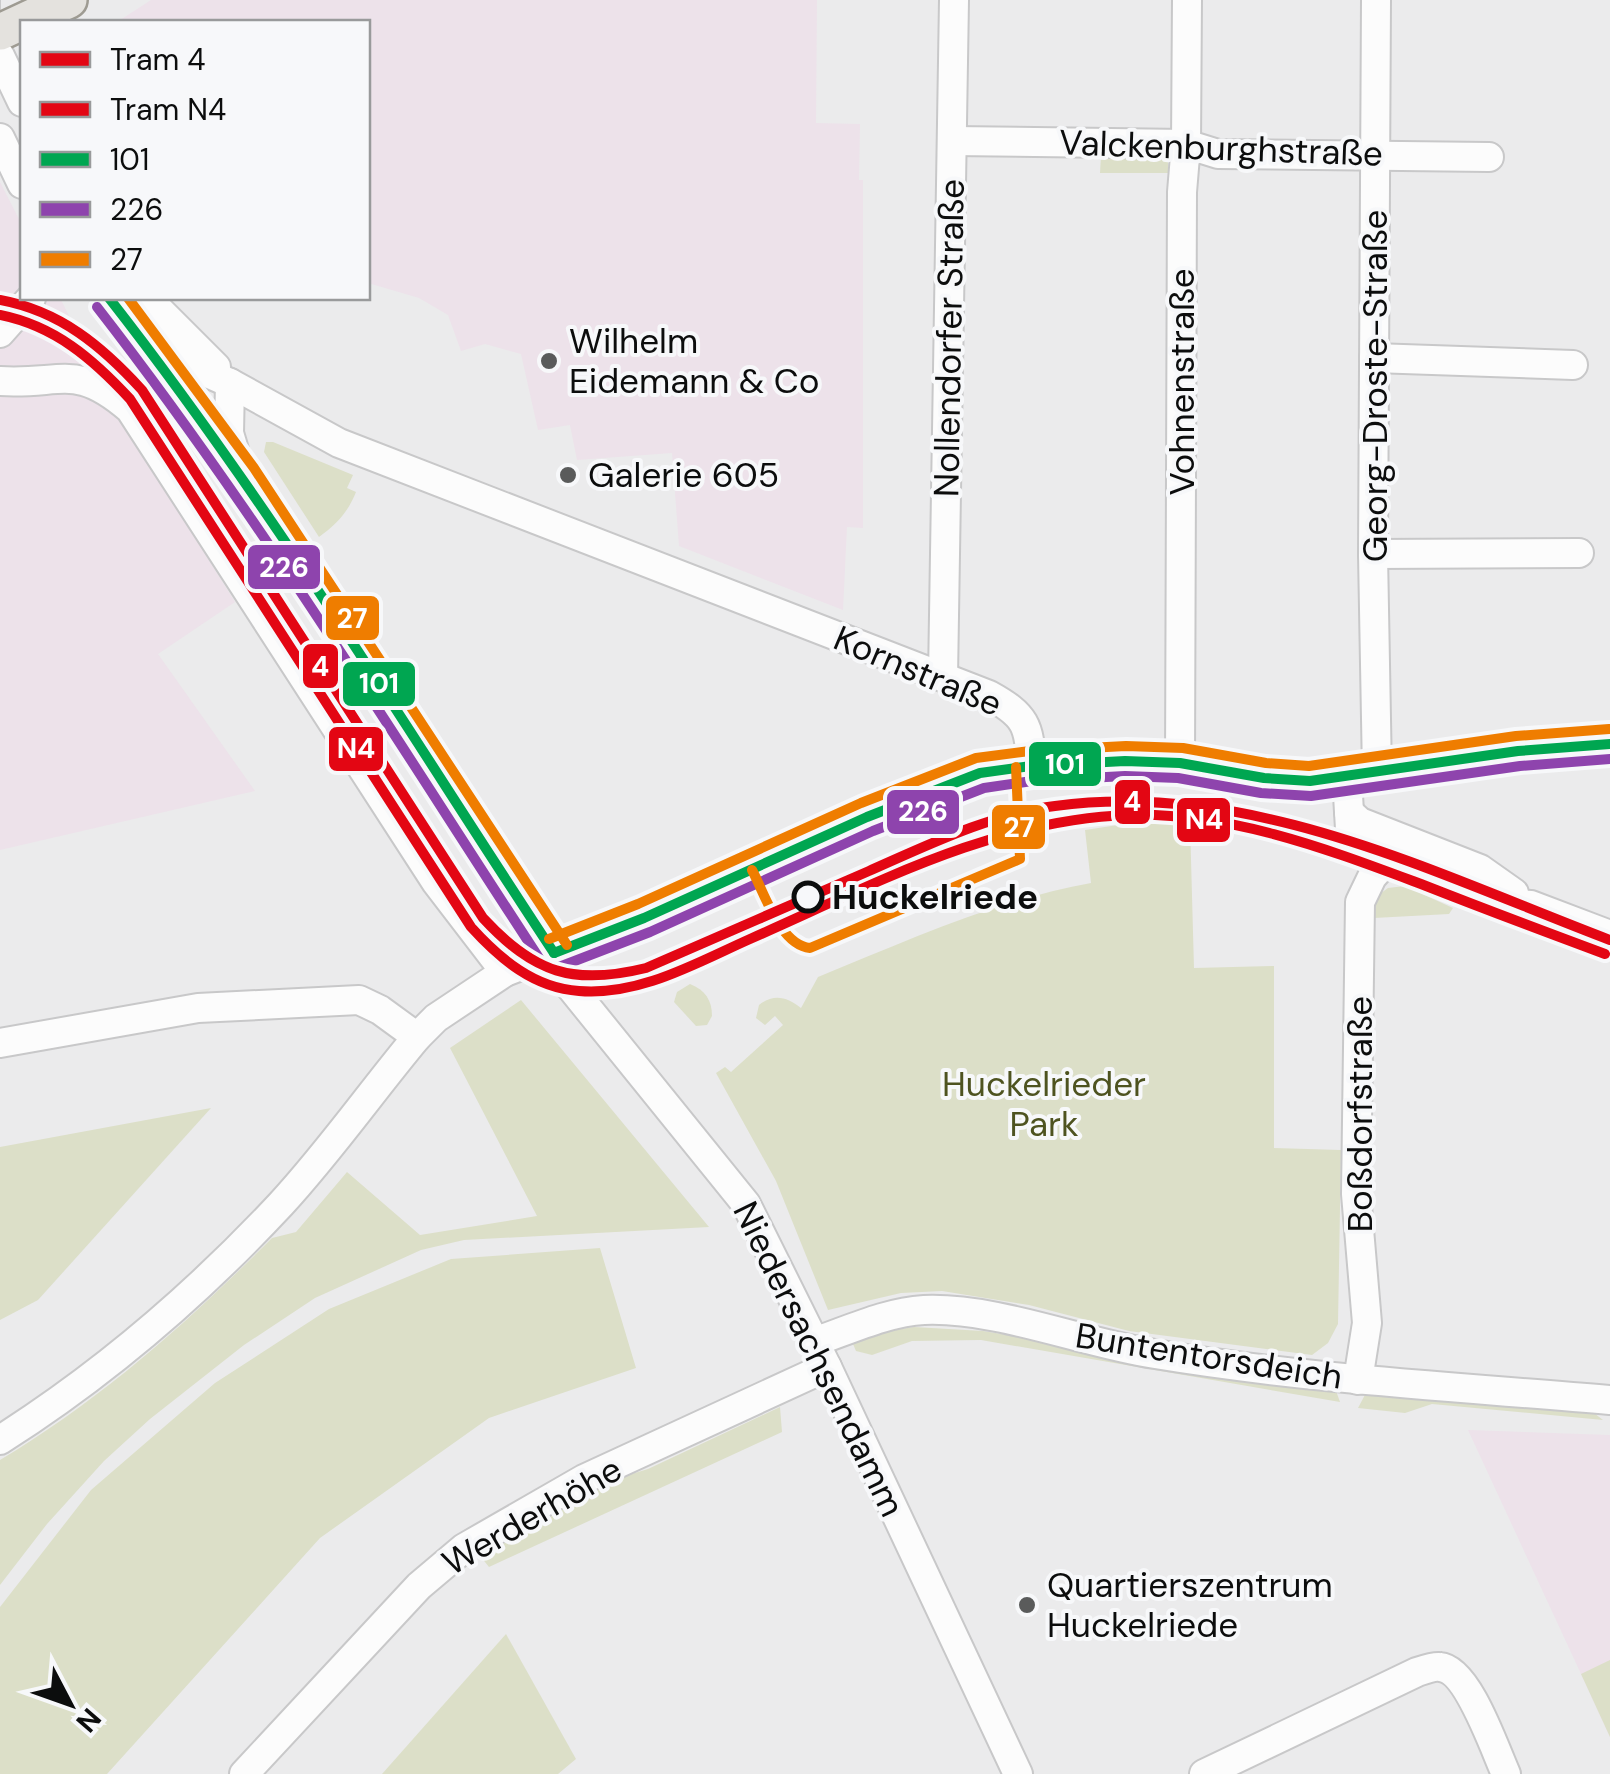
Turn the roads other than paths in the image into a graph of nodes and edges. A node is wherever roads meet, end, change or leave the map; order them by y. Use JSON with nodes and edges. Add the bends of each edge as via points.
{"nodes":[{"id":1,"x":69,"y":0,"type":"edge"},
{"id":2,"x":954,"y":0,"type":"edge"},
{"id":3,"x":1186,"y":0,"type":"edge"},
{"id":4,"x":1376,"y":0,"type":"edge"},
{"id":5,"x":26,"y":20,"type":"edge"},
{"id":6,"x":0,"y":56,"type":"edge"},
{"id":7,"x":20,"y":98,"type":"edge"},
{"id":8,"x":0,"y":138,"type":"edge"},
{"id":9,"x":952,"y":141,"type":"junction"},
{"id":10,"x":1186,"y":144,"type":"junction"},
{"id":11,"x":1376,"y":154,"type":"junction"},
{"id":12,"x":1488,"y":157,"type":"dead end"},
{"id":13,"x":20,"y":180,"type":"edge"},
{"id":14,"x":29,"y":300,"type":"edge"},
{"id":15,"x":149,"y":300,"type":"edge"},
{"id":16,"x":114,"y":302,"type":"edge"},
{"id":17,"x":0,"y":333,"type":"edge"},
{"id":18,"x":1374,"y":358,"type":"junction"},
{"id":19,"x":1573,"y":365,"type":"dead end"},
{"id":20,"x":0,"y":381,"type":"edge"},
{"id":21,"x":230,"y":383,"type":"junction"},
{"id":22,"x":242,"y":476,"type":"junction"},
{"id":23,"x":1579,"y":552,"type":"dead end"},
{"id":24,"x":1373,"y":554,"type":"junction"},
{"id":25,"x":943,"y":676,"type":"junction"},
{"id":26,"x":1610,"y":744,"type":"edge"},
{"id":27,"x":1180,"y":764,"type":"junction"},
{"id":28,"x":1030,"y":766,"type":"junction"},
{"id":29,"x":1377,"y":772,"type":"junction"},
{"id":30,"x":1347,"y":778,"type":"junction"},
{"id":31,"x":1349,"y":812,"type":"junction"},
{"id":32,"x":1390,"y":857,"type":"junction"},
{"id":33,"x":1531,"y":906,"type":"junction"},
{"id":34,"x":1610,"y":935,"type":"edge"},
{"id":35,"x":554,"y":953,"type":"junction"},
{"id":36,"x":505,"y":972,"type":"junction"},
{"id":37,"x":416,"y":1037,"type":"junction"},
{"id":38,"x":0,"y":1043,"type":"edge"},
{"id":39,"x":821,"y":1355,"type":"junction"},
{"id":40,"x":1358,"y":1380,"type":"junction"},
{"id":41,"x":1610,"y":1400,"type":"edge"},
{"id":42,"x":0,"y":1440,"type":"edge"},
{"id":43,"x":244,"y":1774,"type":"edge"},
{"id":44,"x":1018,"y":1774,"type":"edge"},
{"id":45,"x":1204,"y":1774,"type":"edge"},
{"id":46,"x":1506,"y":1774,"type":"edge"}],
"edges":[{"from":1,"to":5,"type":"main road"},
{"from":2,"to":9,"type":"street","name":"Nollendorfer Straße"},
{"from":3,"to":10,"type":"street","name":"Vohnenstraße"},
{"from":4,"to":11,"type":"street","name":"Georg-Droste-Straße"},
{"from":6,"to":7,"type":"street"},
{"from":8,"to":13,"type":"street"},
{"from":9,"to":10,"type":"street","name":"Valckenburghstraße"},
{"from":9,"to":25,"type":"street","name":"Nollendorfer Straße"},
{"from":10,"to":11,"type":"street","name":"Valckenburghstraße","via":[[1218,154]]},
{"from":10,"to":27,"type":"street","name":"Vohnenstraße"},
{"from":11,"to":12,"type":"street","name":"Valckenburghstraße"},
{"from":11,"to":18,"type":"street","name":"Georg-Droste-Straße"},
{"from":14,"to":17,"type":"street"},
{"from":15,"to":21,"type":"street","name":"Kornstraße"},
{"from":16,"to":21,"type":"street","name":"Kornstraße","via":[[190,365]]},
{"from":16,"to":22,"type":"street","name":"Niedersachsendamm"},
{"from":18,"to":19,"type":"street"},
{"from":18,"to":24,"type":"street","name":"Georg-Droste-Straße"},
{"from":20,"to":36,"type":"street","via":[[76,377],[106,388],[130,409],[436,882]]},
{"from":21,"to":22,"type":"street","name":"Niedersachsendamm","via":[[230,433]]},
{"from":21,"to":25,"type":"street","name":"Kornstraße","via":[[375,458]]},
{"from":22,"to":35,"type":"street","name":"Niedersachsendamm"},
{"from":23,"to":24,"type":"street"},
{"from":24,"to":29,"type":"street","name":"Georg-Droste-Straße"},
{"from":25,"to":28,"type":"street","name":"Kornstraße","via":[[989,695],[1024,720]]},
{"from":26,"to":29,"type":"street"},
{"from":27,"to":28,"type":"street"},
{"from":27,"to":30,"type":"street","via":[[1264,778]]},
{"from":28,"to":35,"type":"street","via":[[980,773],[904,802]]},
{"from":29,"to":30,"type":"street"},
{"from":30,"to":31,"type":"street"},
{"from":31,"to":32,"type":"street","via":[[1359,845]]},
{"from":31,"to":33,"type":"street","via":[[1480,868]]},
{"from":32,"to":33,"type":"street"},
{"from":32,"to":40,"type":"street","name":"Boßdorfstraße","via":[[1360,902],[1356,1194],[1367,1323]]},
{"from":33,"to":34,"type":"street"},
{"from":35,"to":36,"type":"street"},
{"from":35,"to":39,"type":"street","name":"Niedersachsendamm","via":[[560,974],[746,1204]]},
{"from":36,"to":37,"type":"street"},
{"from":37,"to":38,"type":"street","via":[[359,1000],[198,1008]]},
{"from":37,"to":42,"type":"street","via":[[282,1203],[208,1277],[130,1348]]},
{"from":39,"to":40,"type":"street","name":"Buntentorsdeich","via":[[876,1320],[923,1310],[1160,1355]]},
{"from":39,"to":43,"type":"street","name":"Werderhöhe","via":[[464,1548],[418,1586]]},
{"from":39,"to":44,"type":"street","name":"Niedersachsendamm"},
{"from":40,"to":41,"type":"street","name":"Buntentorsdeich"},
{"from":45,"to":46,"type":"street","via":[[1440,1666],[1464,1684]]}]}
